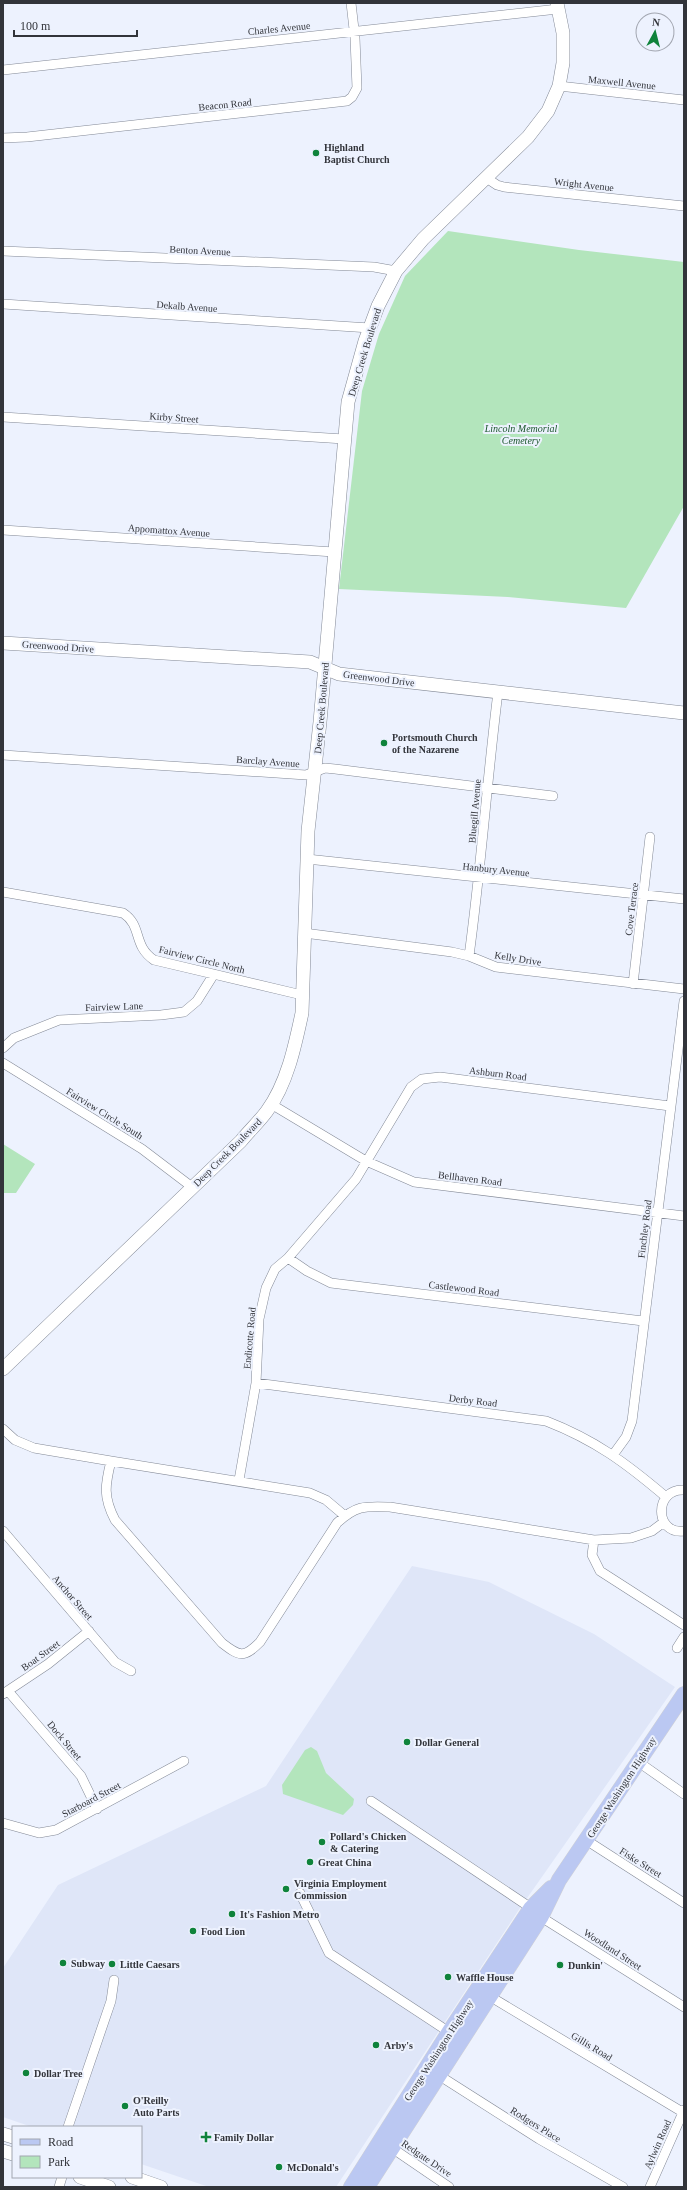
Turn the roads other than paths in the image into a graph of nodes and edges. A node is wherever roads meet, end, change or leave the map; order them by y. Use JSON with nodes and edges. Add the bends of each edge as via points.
{"nodes":[{"id":1,"x":351,"y":3,"type":"edge"},
{"id":2,"x":557,"y":6,"type":"edge"},
{"id":3,"x":354,"y":31,"type":"junction"},
{"id":4,"x":3,"y":70,"type":"edge"},
{"id":5,"x":559,"y":86,"type":"junction"},
{"id":6,"x":684,"y":100,"type":"edge"},
{"id":7,"x":3,"y":138,"type":"edge"},
{"id":8,"x":485,"y":177,"type":"junction"},
{"id":9,"x":684,"y":206,"type":"edge"},
{"id":10,"x":3,"y":251,"type":"edge"},
{"id":11,"x":396,"y":272,"type":"junction"},
{"id":12,"x":3,"y":304,"type":"edge"},
{"id":13,"x":370,"y":328,"type":"junction"},
{"id":14,"x":3,"y":416,"type":"edge"},
{"id":15,"x":344,"y":439,"type":"junction"},
{"id":16,"x":3,"y":530,"type":"edge"},
{"id":17,"x":334,"y":552,"type":"junction"},
{"id":18,"x":3,"y":643,"type":"edge"},
{"id":19,"x":324,"y":667,"type":"junction"},
{"id":20,"x":498,"y":692,"type":"junction"},
{"id":21,"x":684,"y":713,"type":"edge"},
{"id":22,"x":3,"y":756,"type":"edge"},
{"id":23,"x":315,"y":772,"type":"junction"},
{"id":24,"x":487,"y":786,"type":"junction"},
{"id":25,"x":553,"y":796,"type":"dead end"},
{"id":26,"x":650,"y":837,"type":"dead end"},
{"id":27,"x":307,"y":859,"type":"junction"},
{"id":28,"x":480,"y":878,"type":"junction"},
{"id":29,"x":3,"y":892,"type":"edge"},
{"id":30,"x":644,"y":896,"type":"junction"},
{"id":31,"x":684,"y":899,"type":"edge"},
{"id":32,"x":304,"y":933,"type":"junction"},
{"id":33,"x":469,"y":956,"type":"junction"},
{"id":34,"x":214,"y":974,"type":"junction"},
{"id":35,"x":633,"y":984,"type":"junction"},
{"id":36,"x":684,"y":989,"type":"edge"},
{"id":37,"x":302,"y":995,"type":"junction"},
{"id":38,"x":684,"y":1001,"type":"edge"},
{"id":39,"x":3,"y":1048,"type":"edge"},
{"id":40,"x":3,"y":1063,"type":"edge"},
{"id":41,"x":272,"y":1104,"type":"junction"},
{"id":42,"x":670,"y":1106,"type":"junction"},
{"id":43,"x":366,"y":1161,"type":"junction"},
{"id":44,"x":192,"y":1187,"type":"junction"},
{"id":45,"x":657,"y":1212,"type":"junction"},
{"id":46,"x":684,"y":1216,"type":"edge"},
{"id":47,"x":288,"y":1258,"type":"junction"},
{"id":48,"x":643,"y":1321,"type":"junction"},
{"id":49,"x":3,"y":1369,"type":"edge"},
{"id":50,"x":256,"y":1383,"type":"junction"},
{"id":51,"x":3,"y":1429,"type":"edge"},
{"id":52,"x":613,"y":1455,"type":"junction"},
{"id":53,"x":111,"y":1461,"type":"junction"},
{"id":54,"x":239,"y":1480,"type":"junction"},
{"id":55,"x":684,"y":1490,"type":"edge"},
{"id":56,"x":666,"y":1497,"type":"junction"},
{"id":57,"x":345,"y":1516,"type":"junction"},
{"id":58,"x":664,"y":1522,"type":"junction"},
{"id":59,"x":3,"y":1531,"type":"edge"},
{"id":60,"x":684,"y":1531,"type":"edge"},
{"id":61,"x":594,"y":1540,"type":"junction"},
{"id":62,"x":684,"y":1625,"type":"edge"},
{"id":63,"x":89,"y":1631,"type":"junction"},
{"id":64,"x":684,"y":1637,"type":"edge"},
{"id":65,"x":677,"y":1648,"type":"dead end"},
{"id":66,"x":131,"y":1672,"type":"dead end"},
{"id":67,"x":6,"y":1692,"type":"edge"},
{"id":68,"x":684,"y":1694,"type":"edge"},
{"id":69,"x":184,"y":1761,"type":"dead end"},
{"id":70,"x":637,"y":1761,"type":"junction"},
{"id":71,"x":684,"y":1794,"type":"edge"},
{"id":72,"x":371,"y":1801,"type":"dead end"},
{"id":73,"x":97,"y":1809,"type":"junction"},
{"id":74,"x":3,"y":1823,"type":"edge"},
{"id":75,"x":586,"y":1840,"type":"junction"},
{"id":76,"x":300,"y":1893,"type":"dead end"},
{"id":77,"x":684,"y":1903,"type":"edge"},
{"id":78,"x":536,"y":1912,"type":"junction"},
{"id":79,"x":114,"y":1980,"type":"dead end"},
{"id":80,"x":491,"y":1997,"type":"junction"},
{"id":81,"x":684,"y":2007,"type":"edge"},
{"id":82,"x":449,"y":2032,"type":"junction"},
{"id":83,"x":440,"y":2076,"type":"junction"},
{"id":84,"x":684,"y":2112,"type":"edge"},
{"id":85,"x":68,"y":2126,"type":"edge"},
{"id":86,"x":392,"y":2148,"type":"junction"},
{"id":87,"x":83,"y":2178,"type":"edge"},
{"id":88,"x":135,"y":2178,"type":"edge"},
{"id":89,"x":109,"y":2187,"type":"edge"},
{"id":90,"x":161,"y":2187,"type":"edge"},
{"id":91,"x":351,"y":2187,"type":"edge"},
{"id":92,"x":367,"y":2187,"type":"edge"},
{"id":93,"x":449,"y":2187,"type":"edge"},
{"id":94,"x":623,"y":2187,"type":"edge"},
{"id":95,"x":650,"y":2187,"type":"edge"}],
"edges":[{"from":1,"to":3,"type":"street","name":"Beacon Road"},
{"from":2,"to":3,"type":"street","name":"Charles Avenue"},
{"from":2,"to":5,"type":"street","name":"Deep Creek Boulevard","via":[[564,48]]},
{"from":3,"to":4,"type":"street","name":"Charles Avenue"},
{"from":3,"to":7,"type":"street","name":"Beacon Road","via":[[357,88],[347,101]]},
{"from":5,"to":6,"type":"street","name":"Maxwell Avenue"},
{"from":5,"to":8,"type":"street","name":"Deep Creek Boulevard","via":[[541,122]]},
{"from":8,"to":9,"type":"street","name":"Wright Avenue","via":[[497,186]]},
{"from":8,"to":11,"type":"street","name":"Deep Creek Boulevard","via":[[422,239]]},
{"from":10,"to":11,"type":"street","name":"Benton Avenue","via":[[374,267]]},
{"from":11,"to":13,"type":"street","name":"Deep Creek Boulevard","via":[[386,288]]},
{"from":12,"to":13,"type":"street","name":"Dekalb Avenue"},
{"from":13,"to":15,"type":"street","name":"Deep Creek Boulevard","via":[[348,402]]},
{"from":14,"to":15,"type":"street","name":"Kirby Street"},
{"from":15,"to":17,"type":"street","name":"Deep Creek Boulevard"},
{"from":16,"to":17,"type":"street","name":"Appomattox Avenue"},
{"from":17,"to":19,"type":"street","name":"Deep Creek Boulevard"},
{"from":18,"to":19,"type":"street","name":"Greenwood Drive","via":[[310,662]]},
{"from":19,"to":20,"type":"street","name":"Greenwood Drive","via":[[339,674]]},
{"from":19,"to":23,"type":"street","name":"Deep Creek Boulevard"},
{"from":20,"to":21,"type":"street","name":"Greenwood Drive"},
{"from":20,"to":24,"type":"street","name":"Bluegill Avenue"},
{"from":22,"to":23,"type":"street","name":"Barclay Avenue","via":[[306,775]]},
{"from":23,"to":24,"type":"street","name":"Barclay Avenue","via":[[325,768]]},
{"from":23,"to":27,"type":"street","name":"Deep Creek Boulevard"},
{"from":24,"to":25,"type":"street","name":"Barclay Avenue"},
{"from":24,"to":28,"type":"street","name":"Bluegill Avenue"},
{"from":26,"to":30,"type":"street","name":"Cove Terrace"},
{"from":27,"to":28,"type":"street","name":"Hanbury Avenue"},
{"from":27,"to":32,"type":"street","name":"Deep Creek Boulevard"},
{"from":28,"to":30,"type":"street","name":"Hanbury Avenue"},
{"from":28,"to":33,"type":"street","name":"Bluegill Avenue"},
{"from":29,"to":34,"type":"street","name":"Fairview Circle North","via":[[123,913],[132,921],[140,946],[147,955],[165,963]]},
{"from":30,"to":31,"type":"street","name":"Hanbury Avenue"},
{"from":30,"to":35,"type":"street","name":"Cove Terrace"},
{"from":32,"to":33,"type":"street","name":"Kelly Drive"},
{"from":32,"to":37,"type":"street","name":"Deep Creek Boulevard"},
{"from":33,"to":35,"type":"street","name":"Kelly Drive","via":[[496,967]]},
{"from":34,"to":37,"type":"street","name":"Fairview Circle North"},
{"from":34,"to":39,"type":"street","name":"Fairview Lane","via":[[197,1002],[184,1012],[59,1020],[14,1038]]},
{"from":35,"to":36,"type":"street","name":"Kelly Drive"},
{"from":37,"to":41,"type":"street","name":"Deep Creek Boulevard","via":[[302,1013],[297,1038]]},
{"from":38,"to":42,"type":"street","name":"Finchley Road"},
{"from":40,"to":44,"type":"street","name":"Fairview Circle South","via":[[142,1149]]},
{"from":41,"to":43,"type":"street","name":"Bellhaven Road"},
{"from":41,"to":44,"type":"street","name":"Deep Creek Boulevard","via":[[240,1141]]},
{"from":42,"to":43,"type":"street","name":"Ashburn Road","via":[[440,1077],[422,1079],[411,1087]]},
{"from":42,"to":45,"type":"street","name":"Finchley Road"},
{"from":43,"to":45,"type":"street","name":"Bellhaven Road","via":[[414,1182]]},
{"from":43,"to":47,"type":"street","name":"Endicotte Road","via":[[351,1185]]},
{"from":44,"to":49,"type":"street","name":"Deep Creek Boulevard"},
{"from":45,"to":46,"type":"street","name":"Bellhaven Road"},
{"from":45,"to":48,"type":"street","name":"Finchley Road"},
{"from":47,"to":48,"type":"street","name":"Castlewood Road","via":[[330,1282]]},
{"from":47,"to":50,"type":"street","name":"Endicotte Road","via":[[275,1269],[266,1288],[259,1319]]},
{"from":48,"to":52,"type":"street","name":"Finchley Road","via":[[632,1421],[626,1437]]},
{"from":50,"to":52,"type":"street","name":"Derby Road","via":[[546,1421],[572,1431]]},
{"from":50,"to":54,"type":"street","name":"Endicotte Road"},
{"from":51,"to":53,"type":"street","via":[[15,1440],[34,1448]]},
{"from":52,"to":56,"type":"street","name":"Derby Road"},
{"from":53,"to":54,"type":"street"},
{"from":53,"to":57,"type":"street","via":[[105,1483],[107,1504],[115,1520],[222,1643],[233,1652],[242,1655],[250,1653],[260,1642],[337,1523]]},
{"from":54,"to":57,"type":"street","via":[[310,1493],[326,1500]]},
{"from":55,"to":56,"type":"street"},
{"from":56,"to":58,"type":"street","via":[[660,1509]]},
{"from":57,"to":61,"type":"street","via":[[362,1506],[390,1507]]},
{"from":58,"to":60,"type":"street","via":[[674,1530]]},
{"from":58,"to":61,"type":"street","via":[[652,1532],[631,1538]]},
{"from":59,"to":63,"type":"street","name":"Anchor Street"},
{"from":61,"to":62,"type":"street","via":[[592,1555],[600,1570]]},
{"from":63,"to":66,"type":"street","name":"Anchor Street","via":[[115,1662]]},
{"from":63,"to":67,"type":"street","name":"Boat Street","via":[[48,1664]]},
{"from":64,"to":65,"type":"street"},
{"from":67,"to":73,"type":"street","name":"Dock Street","via":[[81,1776]]},
{"from":68,"to":70,"type":"main road","name":"George Washington Highway"},
{"from":69,"to":73,"type":"street","name":"Starboard Street"},
{"from":70,"to":71,"type":"street"},
{"from":70,"to":75,"type":"main road","name":"George Washington Highway"},
{"from":72,"to":78,"type":"street","name":"Woodland Street"},
{"from":73,"to":74,"type":"street","name":"Starboard Street","via":[[56,1830],[46,1832],[34,1832]]},
{"from":75,"to":77,"type":"street","name":"Fiske Street"},
{"from":75,"to":78,"type":"main road","name":"George Washington Highway"},
{"from":76,"to":82,"type":"street","via":[[329,1953]]},
{"from":78,"to":80,"type":"main road","name":"George Washington Highway"},
{"from":78,"to":81,"type":"street","name":"Woodland Street"},
{"from":78,"to":82,"type":"main road","name":"George Washington Highway"},
{"from":79,"to":85,"type":"street","via":[[111,2001]]},
{"from":80,"to":83,"type":"main road","name":"George Washington Highway"},
{"from":80,"to":84,"type":"street","name":"Gillis Road"},
{"from":82,"to":91,"type":"main road","name":"George Washington Highway"},
{"from":83,"to":86,"type":"main road","name":"George Washington Highway"},
{"from":83,"to":94,"type":"street","name":"Rodgers Place","via":[[539,2139]]},
{"from":84,"to":95,"type":"street","name":"Aylwin Road"},
{"from":86,"to":92,"type":"main road","name":"George Washington Highway"},
{"from":86,"to":93,"type":"street","name":"Redgate Drive"},
{"from":87,"to":89,"type":"street"},
{"from":88,"to":90,"type":"street"}]}
